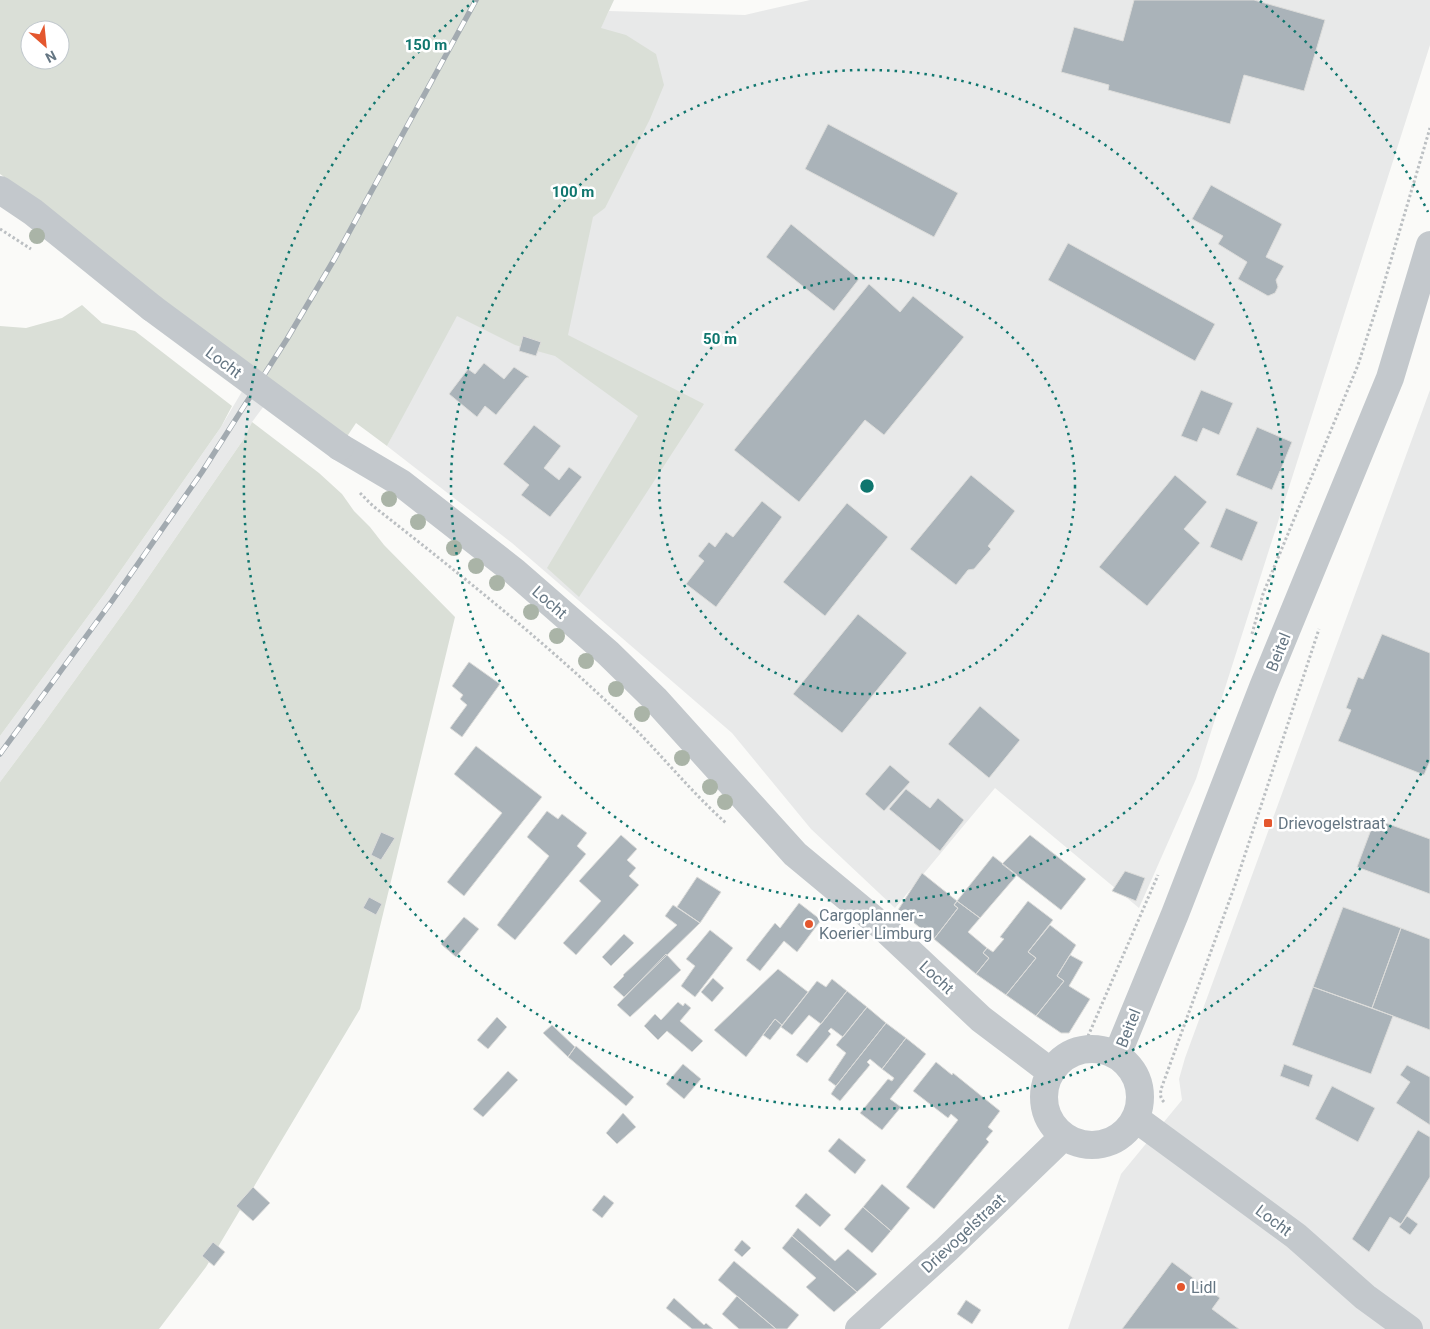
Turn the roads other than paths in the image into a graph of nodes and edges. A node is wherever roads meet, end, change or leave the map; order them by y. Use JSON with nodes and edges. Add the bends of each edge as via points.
{"nodes":[{"id":1,"x":0,"y":190,"type":"edge"},
{"id":2,"x":1430,"y":246,"type":"edge"},
{"id":3,"x":1116,"y":1055,"type":"junction"},
{"id":4,"x":1051,"y":1072,"type":"junction"},
{"id":5,"x":1135,"y":1118,"type":"junction"},
{"id":6,"x":1064,"y":1136,"type":"junction"},
{"id":7,"x":859,"y":1329,"type":"edge"},
{"id":8,"x":1409,"y":1329,"type":"edge"}],
"edges":[{"from":1,"to":4,"type":"street","name":"Locht","bridge":true,"via":[[340,447],[401,483],[530,584],[655,699],[795,854],[883,927],[981,1019]]},
{"from":2,"to":3,"type":"street","name":"Beitel","via":[[1390,378]]},
{"from":3,"to":4,"type":"street","via":[[1100,1049],[1082,1050],[1060,1061]]},
{"from":3,"to":5,"type":"street","via":[[1136,1077],[1140,1102]]},
{"from":4,"to":6,"type":"street","via":[[1045,1084],[1045,1109],[1056,1129]]},
{"from":5,"to":6,"type":"street","via":[[1114,1140],[1101,1144],[1088,1145]]},
{"from":5,"to":8,"type":"street","name":"Locht","via":[[1296,1236],[1364,1297]]},
{"from":6,"to":7,"type":"street","name":"Drievogelstraat"}]}
